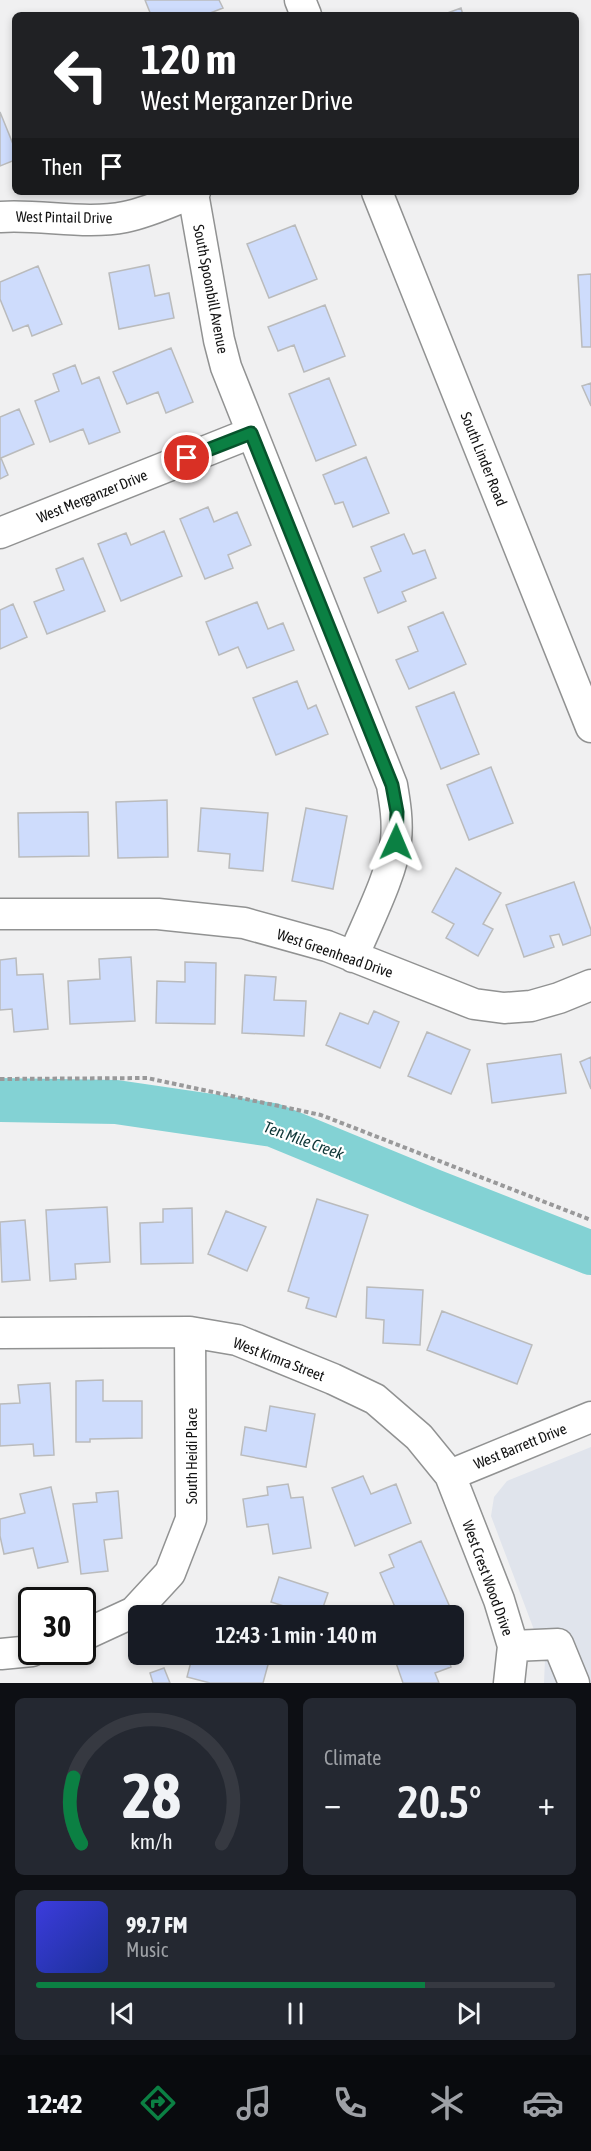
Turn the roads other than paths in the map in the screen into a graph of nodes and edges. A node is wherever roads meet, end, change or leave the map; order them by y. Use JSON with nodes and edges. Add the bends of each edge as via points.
{"nodes":[{"id":1,"x":187,"y":195,"type":"edge"},
{"id":2,"x":195,"y":195,"type":"edge"},
{"id":3,"x":378,"y":195,"type":"edge"},
{"id":4,"x":0,"y":217,"type":"edge"},
{"id":5,"x":251,"y":433,"type":"junction"},
{"id":6,"x":0,"y":533,"type":"edge"},
{"id":7,"x":591,"y":727,"type":"edge"},
{"id":8,"x":0,"y":914,"type":"edge"},
{"id":9,"x":353,"y":957,"type":"junction"},
{"id":10,"x":591,"y":985,"type":"edge"},
{"id":11,"x":190,"y":1332,"type":"junction"},
{"id":12,"x":0,"y":1333,"type":"edge"},
{"id":13,"x":591,"y":1418,"type":"edge"},
{"id":14,"x":450,"y":1475,"type":"junction"},
{"id":15,"x":96,"y":1630,"type":"edge"},
{"id":16,"x":513,"y":1646,"type":"junction"},
{"id":17,"x":18,"y":1652,"type":"edge"},
{"id":18,"x":1,"y":1654,"type":"edge"},
{"id":19,"x":509,"y":1683,"type":"edge"},
{"id":20,"x":574,"y":1683,"type":"edge"}],
"edges":[{"from":1,"to":4,"type":"street","name":"West Pintail Drive","via":[[124,217]]},
{"from":2,"to":5,"type":"street","name":"South Spoonbill Avenue","via":[[219,340]]},
{"from":3,"to":7,"type":"street","name":"South Linder Road"},
{"from":5,"to":6,"type":"street","name":"West Merganzer Drive"},
{"from":5,"to":9,"type":"street","name":"South Spoonbill Avenue","via":[[392,785],[397,812],[396,842]]},
{"from":8,"to":9,"type":"street","name":"West Greenhead Drive","via":[[158,914],[244,923]]},
{"from":9,"to":10,"type":"street","name":"West Greenhead Drive","via":[[474,1004],[504,1008],[531,1006]]},
{"from":11,"to":12,"type":"street","name":"West Kimra Street"},
{"from":11,"to":14,"type":"street","name":"West Kimra Street","via":[[237,1341],[375,1399],[419,1437]]},
{"from":11,"to":15,"type":"street","name":"South Heidi Place","via":[[191,1520],[170,1573],[134,1612]]},
{"from":13,"to":14,"type":"street","name":"West Barrett Drive"},
{"from":14,"to":16,"type":"street","name":"West Crest Wood Drive"},
{"from":16,"to":19,"type":"street","name":"West Crest Wood Drive"},
{"from":16,"to":20,"type":"street","via":[[558,1644]]},
{"from":17,"to":18,"type":"street"}]}
